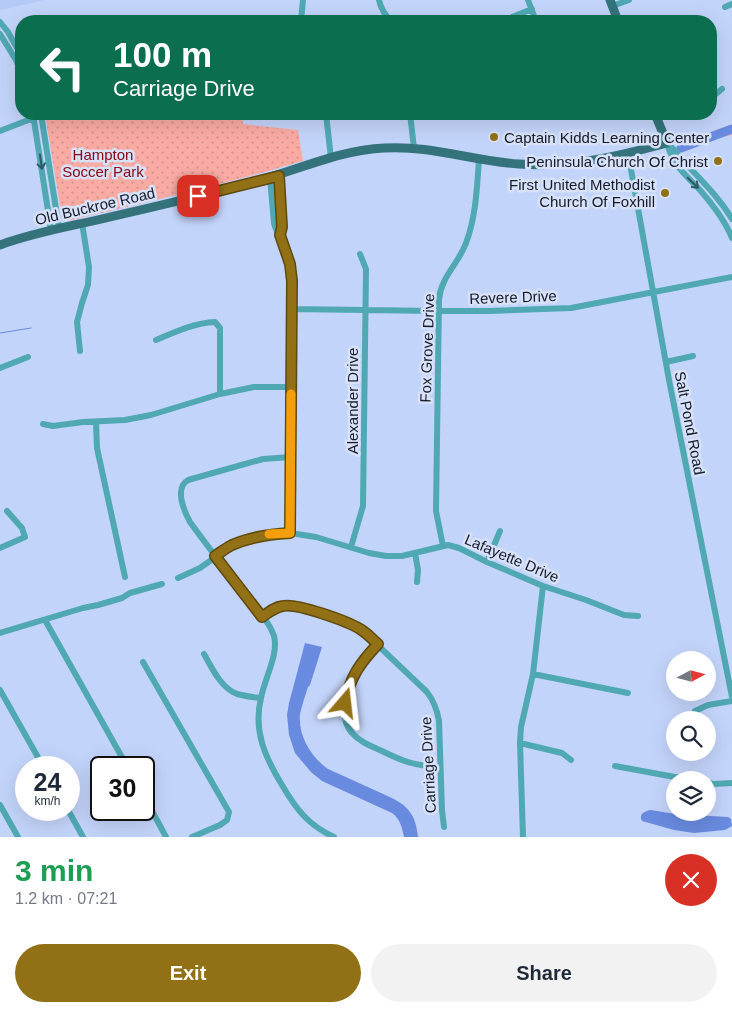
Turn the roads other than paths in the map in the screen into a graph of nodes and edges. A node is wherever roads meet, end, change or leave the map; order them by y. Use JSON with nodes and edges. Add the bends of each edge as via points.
{"nodes":[{"id":1,"x":303,"y":0,"type":"edge"},
{"id":2,"x":379,"y":0,"type":"edge"},
{"id":3,"x":528,"y":0,"type":"edge"},
{"id":4,"x":629,"y":0,"type":"edge"},
{"id":5,"x":611,"y":3,"type":"edge"},
{"id":6,"x":732,"y":4,"type":"edge"},
{"id":7,"x":725,"y":7,"type":"dead end"},
{"id":8,"x":532,"y":9,"type":"junction"},
{"id":9,"x":302,"y":15,"type":"edge"},
{"id":10,"x":386,"y":15,"type":"edge"},
{"id":11,"x":517,"y":15,"type":"edge"},
{"id":12,"x":534,"y":15,"type":"edge"},
{"id":13,"x":616,"y":15,"type":"edge"},
{"id":14,"x":0,"y":22,"type":"edge"},
{"id":15,"x":0,"y":34,"type":"edge"},
{"id":16,"x":15,"y":44,"type":"edge"},
{"id":17,"x":15,"y":56,"type":"edge"},
{"id":18,"x":722,"y":89,"type":"dead end"},
{"id":19,"x":717,"y":93,"type":"edge"},
{"id":20,"x":25,"y":120,"type":"edge"},
{"id":21,"x":35,"y":120,"type":"edge"},
{"id":22,"x":42,"y":120,"type":"edge"},
{"id":23,"x":327,"y":120,"type":"edge"},
{"id":24,"x":411,"y":120,"type":"edge"},
{"id":25,"x":658,"y":120,"type":"edge"},
{"id":26,"x":0,"y":131,"type":"edge"},
{"id":27,"x":667,"y":143,"type":"junction"},
{"id":28,"x":414,"y":148,"type":"junction"},
{"id":29,"x":628,"y":153,"type":"junction"},
{"id":30,"x":331,"y":158,"type":"junction"},
{"id":31,"x":479,"y":159,"type":"junction"},
{"id":32,"x":275,"y":177,"type":"junction"},
{"id":33,"x":732,"y":219,"type":"edge"},
{"id":34,"x":82,"y":224,"type":"junction"},
{"id":35,"x":55,"y":229,"type":"junction"},
{"id":36,"x":731,"y":234,"type":"edge"},
{"id":37,"x":0,"y":245,"type":"edge"},
{"id":38,"x":360,"y":254,"type":"dead end"},
{"id":39,"x":732,"y":277,"type":"edge"},
{"id":40,"x":652,"y":293,"type":"junction"},
{"id":41,"x":292,"y":309,"type":"junction"},
{"id":42,"x":365,"y":310,"type":"junction"},
{"id":43,"x":438,"y":311,"type":"junction"},
{"id":44,"x":156,"y":340,"type":"dead end"},
{"id":45,"x":80,"y":351,"type":"dead end"},
{"id":46,"x":693,"y":356,"type":"dead end"},
{"id":47,"x":28,"y":357,"type":"dead end"},
{"id":48,"x":666,"y":362,"type":"junction"},
{"id":49,"x":0,"y":368,"type":"edge"},
{"id":50,"x":291,"y":387,"type":"junction"},
{"id":51,"x":220,"y":394,"type":"junction"},
{"id":52,"x":96,"y":422,"type":"junction"},
{"id":53,"x":43,"y":424,"type":"dead end"},
{"id":54,"x":290,"y":456,"type":"junction"},
{"id":55,"x":7,"y":511,"type":"dead end"},
{"id":56,"x":500,"y":531,"type":"dead end"},
{"id":57,"x":290,"y":533,"type":"junction"},
{"id":58,"x":443,"y":546,"type":"junction"},
{"id":59,"x":351,"y":547,"type":"junction"},
{"id":60,"x":0,"y":548,"type":"edge"},
{"id":61,"x":415,"y":553,"type":"junction"},
{"id":62,"x":215,"y":556,"type":"junction"},
{"id":63,"x":487,"y":562,"type":"junction"},
{"id":64,"x":125,"y":577,"type":"dead end"},
{"id":65,"x":178,"y":578,"type":"dead end"},
{"id":66,"x":417,"y":582,"type":"dead end"},
{"id":67,"x":162,"y":584,"type":"dead end"},
{"id":68,"x":542,"y":586,"type":"junction"},
{"id":69,"x":638,"y":616,"type":"dead end"},
{"id":70,"x":262,"y":617,"type":"junction"},
{"id":71,"x":45,"y":620,"type":"junction"},
{"id":72,"x":0,"y":633,"type":"edge"},
{"id":73,"x":378,"y":644,"type":"junction"},
{"id":74,"x":204,"y":654,"type":"dead end"},
{"id":75,"x":143,"y":662,"type":"dead end"},
{"id":76,"x":533,"y":674,"type":"junction"},
{"id":77,"x":0,"y":690,"type":"edge"},
{"id":78,"x":628,"y":693,"type":"dead end"},
{"id":79,"x":732,"y":697,"type":"edge"},
{"id":80,"x":260,"y":698,"type":"junction"},
{"id":81,"x":732,"y":702,"type":"edge"},
{"id":82,"x":696,"y":711,"type":"dead end"},
{"id":83,"x":520,"y":743,"type":"junction"},
{"id":84,"x":37,"y":756,"type":"edge"},
{"id":85,"x":121,"y":756,"type":"edge"},
{"id":86,"x":571,"y":760,"type":"dead end"},
{"id":87,"x":440,"y":766,"type":"junction"},
{"id":88,"x":615,"y":766,"type":"dead end"},
{"id":89,"x":666,"y":776,"type":"edge"},
{"id":90,"x":732,"y":783,"type":"edge"},
{"id":91,"x":716,"y":784,"type":"edge"},
{"id":92,"x":0,"y":805,"type":"edge"},
{"id":93,"x":155,"y":816,"type":"edge"},
{"id":94,"x":74,"y":821,"type":"edge"},
{"id":95,"x":444,"y":827,"type":"dead end"},
{"id":96,"x":18,"y":837,"type":"edge"},
{"id":97,"x":83,"y":837,"type":"edge"},
{"id":98,"x":166,"y":837,"type":"edge"},
{"id":99,"x":192,"y":837,"type":"edge"},
{"id":100,"x":334,"y":837,"type":"edge"},
{"id":101,"x":523,"y":837,"type":"edge"}],
"edges":[{"from":1,"to":9,"type":"street"},
{"from":2,"to":10,"type":"street"},
{"from":3,"to":8,"type":"street"},
{"from":4,"to":5,"type":"street"},
{"from":5,"to":13,"type":"main road"},
{"from":6,"to":7,"type":"street"},
{"from":8,"to":11,"type":"street"},
{"from":8,"to":12,"type":"street"},
{"from":14,"to":16,"type":"street"},
{"from":15,"to":17,"type":"street"},
{"from":18,"to":19,"type":"street"},
{"from":20,"to":26,"type":"street"},
{"from":21,"to":35,"type":"street","one_way":true},
{"from":22,"to":35,"type":"street"},
{"from":23,"to":30,"type":"street"},
{"from":24,"to":28,"type":"street"},
{"from":25,"to":27,"type":"main road"},
{"from":27,"to":29,"type":"main road","name":"Old Buckroe Road"},
{"from":27,"to":33,"type":"street","via":[[714,193]]},
{"from":27,"to":36,"type":"street","one_way":true,"via":[[674,161],[714,206]]},
{"from":28,"to":30,"type":"main road","name":"Old Buckroe Road","via":[[376,148]]},
{"from":28,"to":31,"type":"main road","name":"Old Buckroe Road"},
{"from":29,"to":31,"type":"main road","name":"Old Buckroe Road","via":[[562,164],[527,165]]},
{"from":29,"to":40,"type":"street","name":"Salt Pond Road"},
{"from":30,"to":32,"type":"main road","name":"Old Buckroe Road"},
{"from":31,"to":43,"type":"street","name":"Fox Grove Drive","via":[[470,232],[441,288]]},
{"from":32,"to":34,"type":"main road","name":"Old Buckroe Road"},
{"from":32,"to":41,"type":"street","via":[[274,223],[292,272]]},
{"from":34,"to":35,"type":"main road","name":"Old Buckroe Road"},
{"from":34,"to":45,"type":"street","via":[[90,267],[77,322]]},
{"from":35,"to":37,"type":"main road","name":"Old Buckroe Road"},
{"from":38,"to":42,"type":"street","name":"Alexander Drive","via":[[366,269]]},
{"from":39,"to":40,"type":"street","name":"Revere Drive"},
{"from":40,"to":43,"type":"street","name":"Revere Drive","via":[[571,308]]},
{"from":40,"to":48,"type":"street","name":"Salt Pond Road"},
{"from":41,"to":42,"type":"street","name":"Revere Drive"},
{"from":41,"to":50,"type":"street"},
{"from":42,"to":43,"type":"street","name":"Revere Drive"},
{"from":42,"to":59,"type":"street","name":"Alexander Drive","via":[[363,506]]},
{"from":43,"to":58,"type":"street","name":"Fox Grove Drive","via":[[436,511]]},
{"from":44,"to":51,"type":"street","via":[[183,329],[215,322],[220,328]]},
{"from":46,"to":48,"type":"street"},
{"from":47,"to":49,"type":"street"},
{"from":48,"to":79,"type":"street","name":"Salt Pond Road"},
{"from":50,"to":51,"type":"street","via":[[254,387]]},
{"from":50,"to":54,"type":"street"},
{"from":51,"to":52,"type":"street","via":[[151,415]]},
{"from":52,"to":53,"type":"street"},
{"from":52,"to":64,"type":"street","via":[[98,448]]},
{"from":54,"to":57,"type":"street"},
{"from":54,"to":62,"type":"street","via":[[263,459],[183,484],[181,496],[186,514]]},
{"from":55,"to":60,"type":"street","via":[[22,528],[24,537]]},
{"from":56,"to":63,"type":"street"},
{"from":57,"to":59,"type":"street","name":"Lafayette Drive"},
{"from":57,"to":62,"type":"street","name":"Lafayette Drive","via":[[269,534],[243,541]]},
{"from":58,"to":61,"type":"street","name":"Lafayette Drive"},
{"from":58,"to":63,"type":"street","name":"Lafayette Drive","via":[[455,547]]},
{"from":59,"to":61,"type":"street","name":"Lafayette Drive","via":[[374,555]]},
{"from":61,"to":66,"type":"street"},
{"from":62,"to":65,"type":"street","name":"Lafayette Drive","via":[[200,568]]},
{"from":62,"to":70,"type":"street"},
{"from":63,"to":68,"type":"street","name":"Lafayette Drive"},
{"from":67,"to":71,"type":"street"},
{"from":68,"to":69,"type":"street","name":"Lafayette Drive","via":[[624,615]]},
{"from":68,"to":76,"type":"street"},
{"from":70,"to":73,"type":"street","name":"Carriage Drive","via":[[278,606],[300,608],[362,630]]},
{"from":70,"to":80,"type":"street","via":[[274,635],[275,645]]},
{"from":71,"to":72,"type":"street"},
{"from":71,"to":85,"type":"street"},
{"from":73,"to":87,"type":"street","name":"Carriage Drive","via":[[426,692],[437,709]]},
{"from":73,"to":87,"type":"street","via":[[356,671],[348,690],[344,714],[347,724],[363,742],[396,758],[419,766]]},
{"from":74,"to":80,"type":"street","via":[[225,686],[236,693]]},
{"from":75,"to":99,"type":"street","via":[[229,812],[227,820],[220,825]]},
{"from":76,"to":78,"type":"street"},
{"from":76,"to":83,"type":"street"},
{"from":77,"to":84,"type":"street"},
{"from":80,"to":100,"type":"street","via":[[259,730],[272,768],[303,816]]},
{"from":81,"to":82,"type":"street","via":[[708,705]]},
{"from":83,"to":86,"type":"street","via":[[562,753]]},
{"from":83,"to":101,"type":"street"},
{"from":87,"to":95,"type":"street","name":"Carriage Drive"},
{"from":88,"to":89,"type":"street"},
{"from":90,"to":91,"type":"street"},
{"from":92,"to":96,"type":"street"},
{"from":93,"to":98,"type":"street"},
{"from":94,"to":97,"type":"street"}]}
